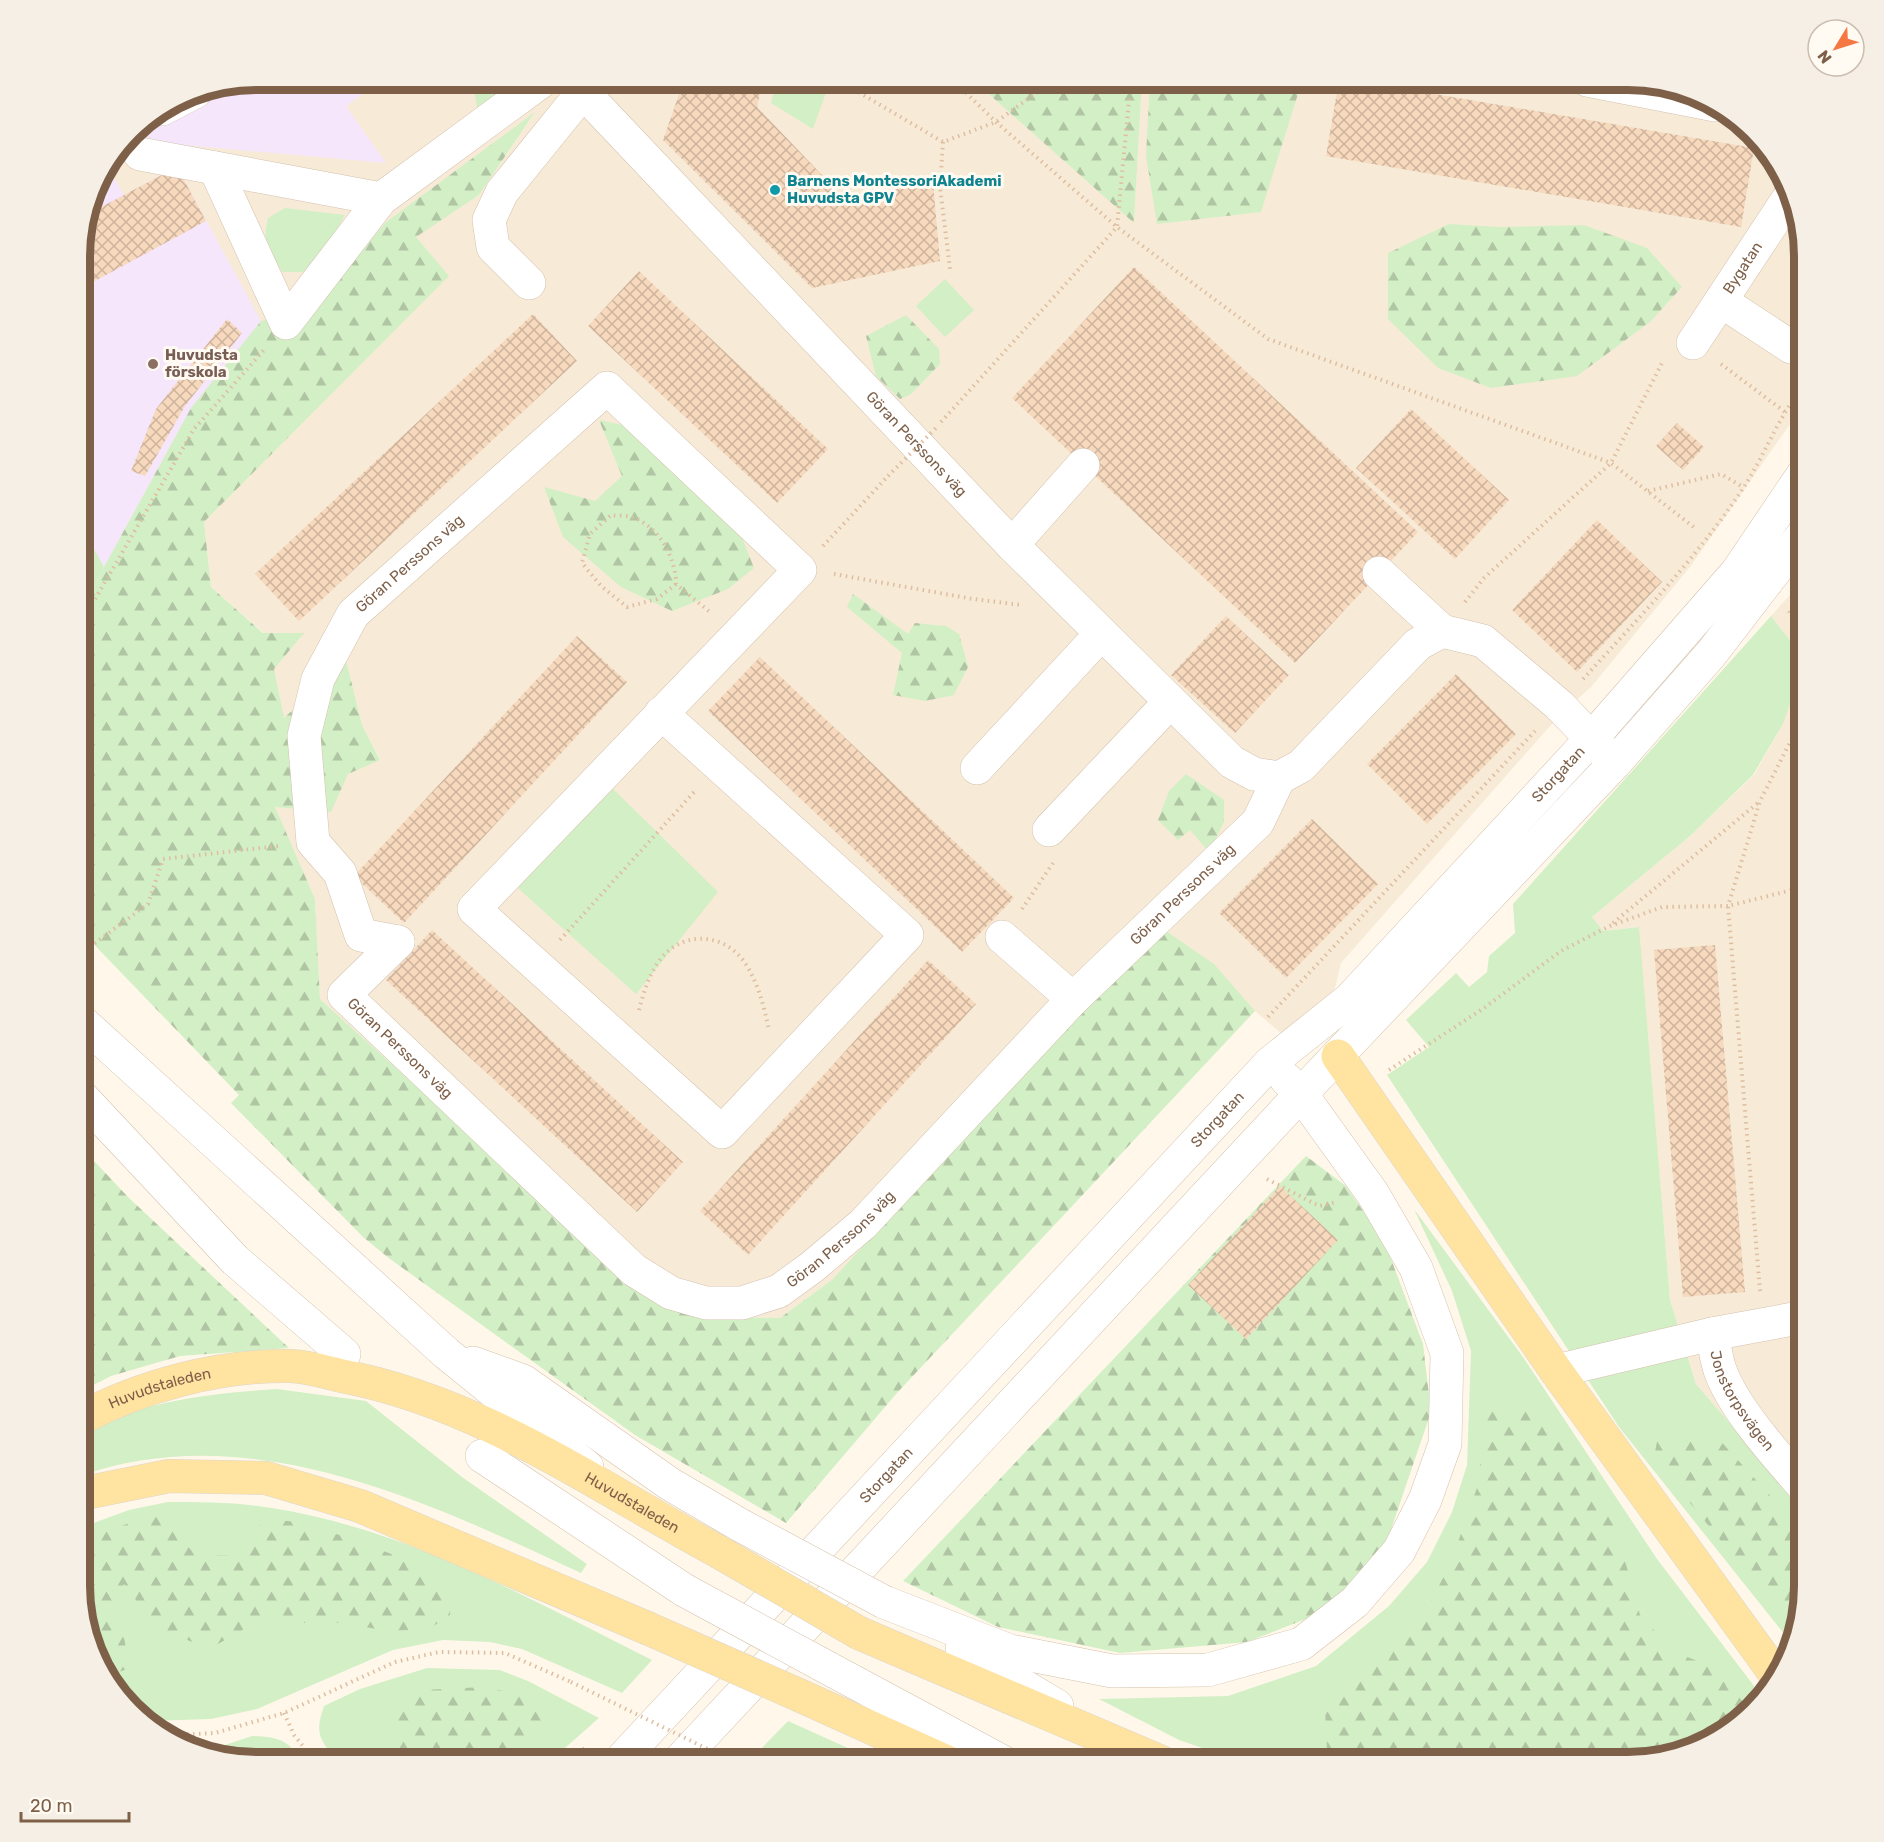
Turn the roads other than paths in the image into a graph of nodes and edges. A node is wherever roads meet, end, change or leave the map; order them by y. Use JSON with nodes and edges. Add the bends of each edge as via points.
{"nodes":[{"id":1,"x":529,"y":90,"type":"edge"},
{"id":2,"x":576,"y":90,"type":"edge"},
{"id":3,"x":583,"y":90,"type":"edge"},
{"id":4,"x":1638,"y":90,"type":"edge"},
{"id":5,"x":1675,"y":97,"type":"edge"},
{"id":6,"x":140,"y":154,"type":"dead end"},
{"id":7,"x":215,"y":168,"type":"junction"},
{"id":8,"x":381,"y":199,"type":"junction"},
{"id":9,"x":1788,"y":213,"type":"edge"},
{"id":10,"x":529,"y":283,"type":"dead end"},
{"id":11,"x":1720,"y":301,"type":"junction"},
{"id":12,"x":1693,"y":343,"type":"road end"},
{"id":13,"x":1791,"y":347,"type":"dead end"},
{"id":14,"x":1083,"y":465,"type":"dead end"},
{"id":15,"x":1794,"y":488,"type":"edge"},
{"id":16,"x":1012,"y":545,"type":"junction"},
{"id":17,"x":1794,"y":546,"type":"edge"},
{"id":18,"x":1380,"y":573,"type":"dead end"},
{"id":19,"x":1442,"y":631,"type":"junction"},
{"id":20,"x":1101,"y":634,"type":"junction"},
{"id":21,"x":1170,"y":702,"type":"junction"},
{"id":22,"x":661,"y":713,"type":"junction"},
{"id":23,"x":1592,"y":738,"type":"junction"},
{"id":24,"x":1615,"y":763,"type":"junction"},
{"id":25,"x":977,"y":768,"type":"dead end"},
{"id":26,"x":1279,"y":778,"type":"junction"},
{"id":27,"x":1049,"y":830,"type":"road end"},
{"id":28,"x":1002,"y":937,"type":"road end"},
{"id":29,"x":1073,"y":999,"type":"junction"},
{"id":30,"x":90,"y":1029,"type":"edge"},
{"id":31,"x":1338,"y":1056,"type":"junction"},
{"id":32,"x":1270,"y":1063,"type":"junction"},
{"id":33,"x":1301,"y":1094,"type":"junction"},
{"id":34,"x":90,"y":1106,"type":"edge"},
{"id":35,"x":1794,"y":1319,"type":"edge"},
{"id":36,"x":1712,"y":1334,"type":"junction"},
{"id":37,"x":446,"y":1353,"type":"junction"},
{"id":38,"x":345,"y":1354,"type":"dead end"},
{"id":39,"x":1556,"y":1371,"type":"junction"},
{"id":40,"x":90,"y":1413,"type":"edge"},
{"id":41,"x":482,"y":1456,"type":"dead end"},
{"id":42,"x":1794,"y":1475,"type":"edge"},
{"id":43,"x":90,"y":1492,"type":"edge"},
{"id":44,"x":628,"y":1500,"type":"junction"},
{"id":45,"x":884,"y":1602,"type":"junction"},
{"id":46,"x":1771,"y":1669,"type":"edge"},
{"id":47,"x":628,"y":1752,"type":"edge"},
{"id":48,"x":687,"y":1752,"type":"edge"},
{"id":49,"x":925,"y":1752,"type":"edge"},
{"id":50,"x":984,"y":1752,"type":"edge"},
{"id":51,"x":1139,"y":1752,"type":"edge"},
{"id":52,"x":1144,"y":1752,"type":"edge"}],
"edges":[{"from":1,"to":8,"type":"street"},
{"from":2,"to":10,"type":"street","via":[[502,192],[489,219],[493,247]]},
{"from":3,"to":16,"type":"street","name":"Göran Perssons väg"},
{"from":4,"to":5,"type":"street"},
{"from":6,"to":7,"type":"street"},
{"from":7,"to":8,"type":"street"},
{"from":7,"to":8,"type":"street","via":[[286,322]]},
{"from":9,"to":11,"type":"street","name":"Bygatan"},
{"from":11,"to":12,"type":"street","name":"Bygatan"},
{"from":11,"to":13,"type":"street"},
{"from":14,"to":16,"type":"street"},
{"from":15,"to":23,"type":"street","name":"Storgatan","via":[[1737,572]]},
{"from":16,"to":20,"type":"street","name":"Göran Perssons väg"},
{"from":17,"to":24,"type":"street","via":[[1711,654]]},
{"from":18,"to":19,"type":"street"},
{"from":19,"to":23,"type":"street","via":[[1483,641]]},
{"from":19,"to":26,"type":"street","via":[[1418,644],[1301,766]]},
{"from":20,"to":21,"type":"street","name":"Göran Perssons väg"},
{"from":20,"to":25,"type":"street"},
{"from":21,"to":26,"type":"street","name":"Göran Perssons väg","via":[[1232,762],[1254,774]]},
{"from":21,"to":27,"type":"street"},
{"from":22,"to":22,"type":"street","via":[[474,909],[722,1132],[907,934]]},
{"from":22,"to":29,"type":"street","name":"Göran Perssons väg","via":[[806,563],[607,388],[353,614],[318,679],[304,736],[313,842],[339,873],[362,935],[398,942],[344,994],[634,1270],[670,1293],[706,1304],[742,1303],[779,1291],[863,1224]]},
{"from":23,"to":24,"type":"street"},
{"from":23,"to":32,"type":"street","name":"Storgatan","via":[[1349,1000]]},
{"from":24,"to":31,"type":"street"},
{"from":26,"to":29,"type":"street","name":"Göran Perssons väg","via":[[1257,822]]},
{"from":28,"to":29,"type":"street"},
{"from":30,"to":37,"type":"street"},
{"from":31,"to":33,"type":"street"},
{"from":31,"to":39,"type":"main road"},
{"from":32,"to":33,"type":"street"},
{"from":32,"to":47,"type":"street","name":"Storgatan"},
{"from":33,"to":45,"type":"street","via":[[1373,1194],[1416,1268],[1447,1353],[1445,1444],[1425,1500],[1399,1551],[1355,1602],[1301,1644],[1208,1670],[1113,1671],[1010,1651]]},
{"from":33,"to":48,"type":"street"},
{"from":34,"to":38,"type":"street","via":[[235,1260]]},
{"from":35,"to":36,"type":"street","name":"Jonstorpsvägen"},
{"from":36,"to":39,"type":"street","name":"Jonstorpsvägen"},
{"from":36,"to":42,"type":"street","name":"Jonstorpsvägen","via":[[1721,1371],[1736,1398]]},
{"from":37,"to":44,"type":"street"},
{"from":37,"to":45,"type":"street","bridge":true,"via":[[523,1381],[670,1484]]},
{"from":39,"to":46,"type":"main road"},
{"from":40,"to":44,"type":"main road","name":"Huvudstaleden","via":[[108,1403],[214,1371],[291,1366],[369,1381],[479,1419]]},
{"from":41,"to":50,"type":"street","bridge":true,"via":[[684,1590]]},
{"from":43,"to":49,"type":"main road","bridge":true,"via":[[169,1476],[266,1478],[360,1506]]},
{"from":44,"to":51,"type":"main road","name":"Huvudstaleden","bridge":true,"via":[[859,1633]]},
{"from":45,"to":52,"type":"street","via":[[1053,1704]]}]}
